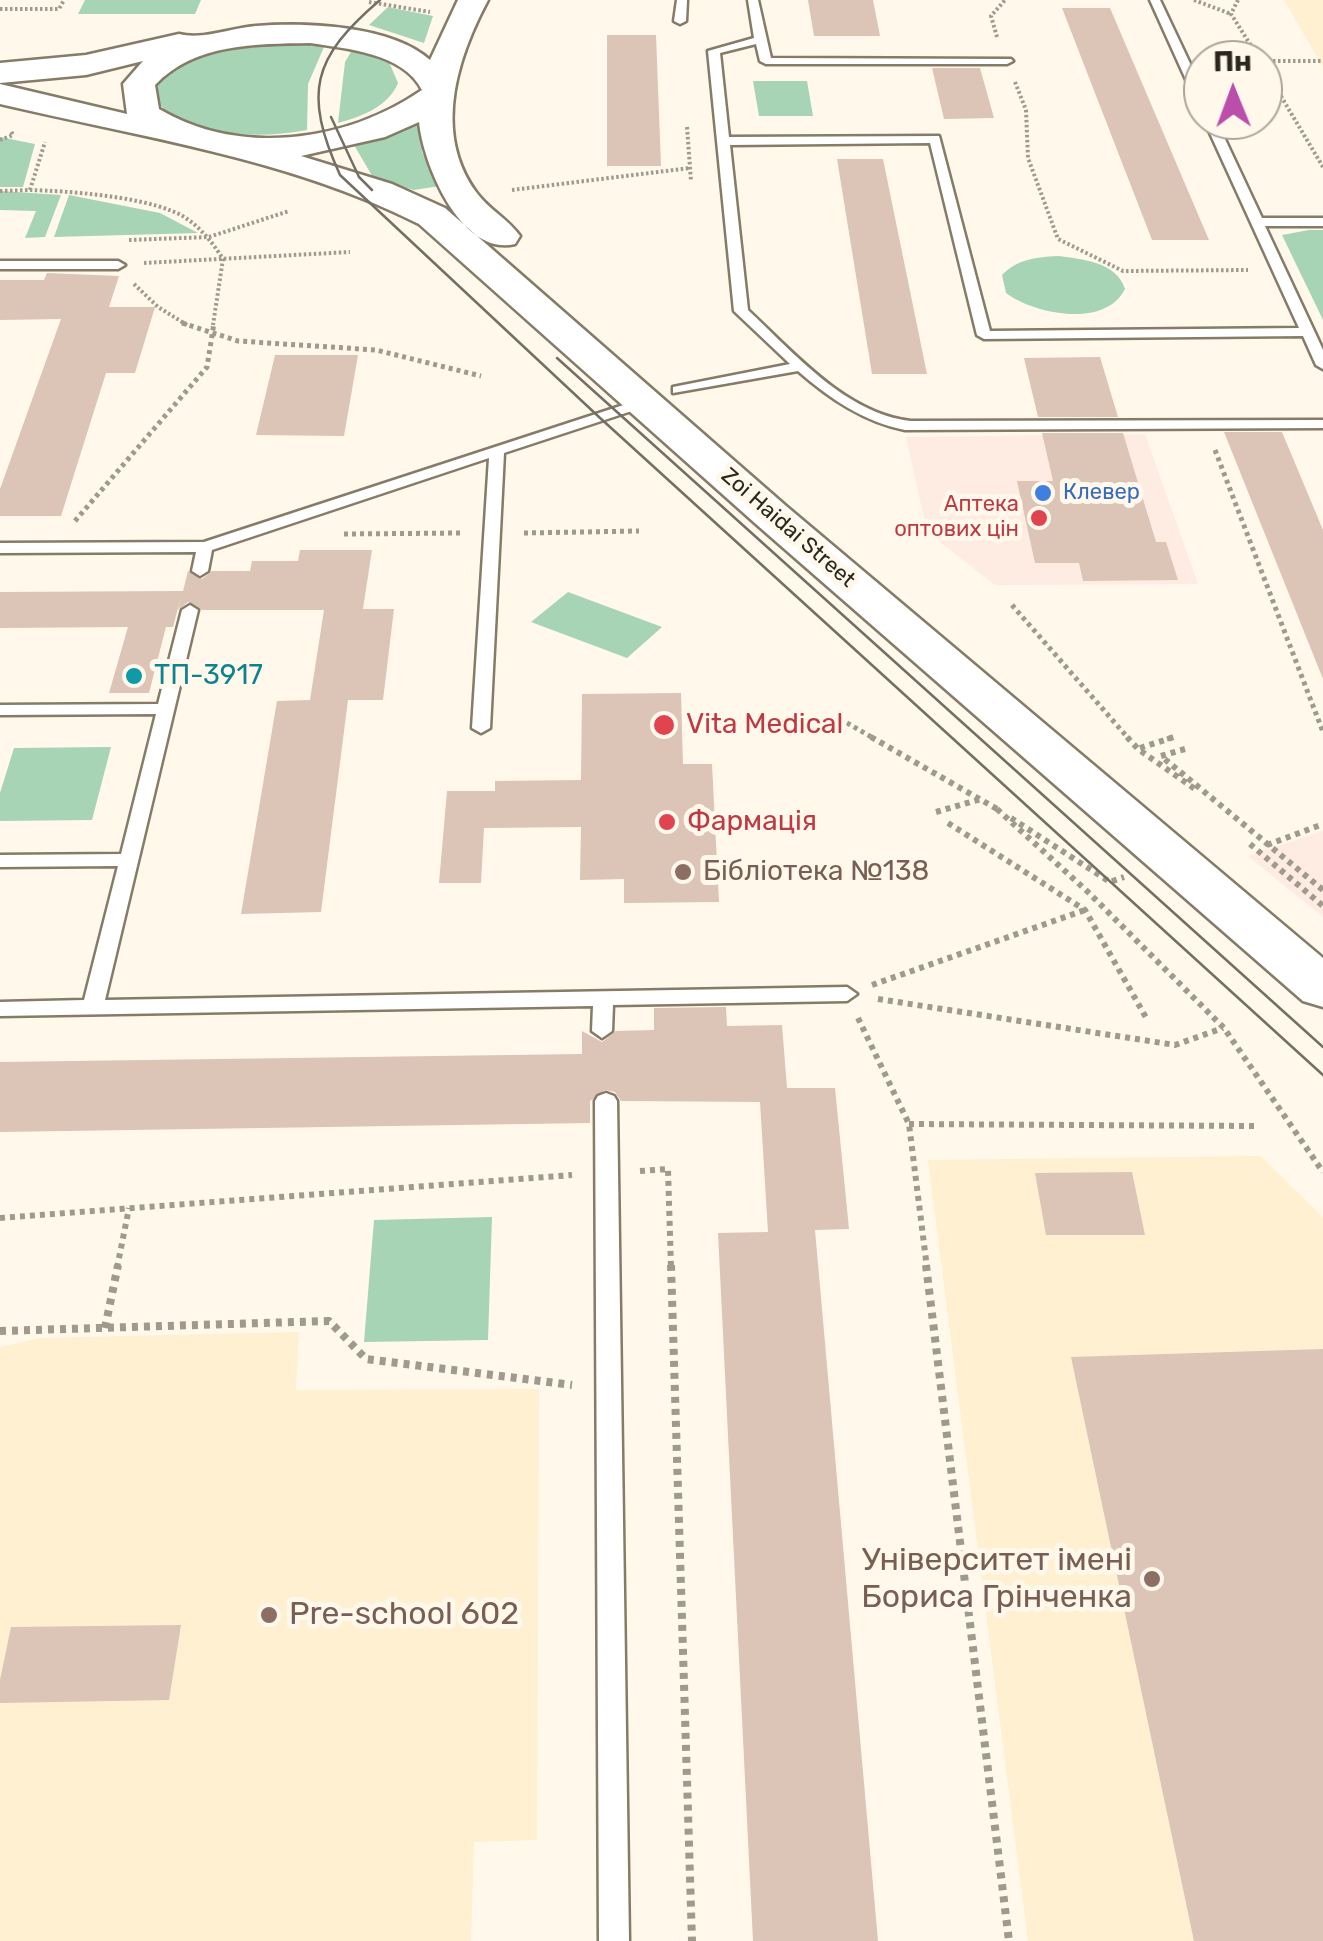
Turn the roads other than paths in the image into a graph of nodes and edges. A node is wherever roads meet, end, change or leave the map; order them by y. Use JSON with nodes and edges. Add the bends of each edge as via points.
{"nodes":[{"id":1,"x":473,"y":0,"type":"edge"},
{"id":2,"x":682,"y":0,"type":"edge"},
{"id":3,"x":753,"y":0,"type":"edge"},
{"id":4,"x":1155,"y":0,"type":"edge"},
{"id":5,"x":331,"y":4,"type":"dead end"},
{"id":6,"x":680,"y":21,"type":"dead end"},
{"id":7,"x":219,"y":33,"type":"junction"},
{"id":8,"x":760,"y":40,"type":"junction"},
{"id":9,"x":1007,"y":61,"type":"road end"},
{"id":10,"x":1183,"y":61,"type":"edge"},
{"id":11,"x":0,"y":73,"type":"edge"},
{"id":12,"x":438,"y":90,"type":"junction"},
{"id":13,"x":0,"y":94,"type":"edge"},
{"id":14,"x":723,"y":140,"type":"junction"},
{"id":15,"x":1219,"y":140,"type":"edge"},
{"id":16,"x":199,"y":141,"type":"junction"},
{"id":17,"x":1257,"y":222,"type":"junction"},
{"id":18,"x":1323,"y":222,"type":"edge"},
{"id":19,"x":0,"y":265,"type":"edge"},
{"id":20,"x":16,"y":265,"type":"junction"},
{"id":21,"x":118,"y":265,"type":"road end"},
{"id":22,"x":9,"y":280,"type":"dead end"},
{"id":23,"x":1308,"y":332,"type":"junction"},
{"id":24,"x":1323,"y":365,"type":"edge"},
{"id":25,"x":802,"y":366,"type":"junction"},
{"id":26,"x":662,"y":396,"type":"junction"},
{"id":27,"x":1323,"y":424,"type":"edge"},
{"id":28,"x":496,"y":450,"type":"junction"},
{"id":29,"x":206,"y":547,"type":"junction"},
{"id":30,"x":0,"y":548,"type":"edge"},
{"id":31,"x":200,"y":571,"type":"dead end"},
{"id":32,"x":190,"y":610,"type":"dead end"},
{"id":33,"x":166,"y":708,"type":"junction"},
{"id":34,"x":0,"y":710,"type":"edge"},
{"id":35,"x":481,"y":728,"type":"dead end"},
{"id":36,"x":129,"y":860,"type":"junction"},
{"id":37,"x":0,"y":861,"type":"edge"},
{"id":38,"x":1323,"y":938,"type":"edge"},
{"id":39,"x":1323,"y":988,"type":"edge"},
{"id":40,"x":847,"y":994,"type":"road end"},
{"id":41,"x":602,"y":998,"type":"junction"},
{"id":42,"x":93,"y":1008,"type":"junction"},
{"id":43,"x":0,"y":1009,"type":"edge"},
{"id":44,"x":602,"y":1032,"type":"dead end"},
{"id":45,"x":606,"y":1101,"type":"dead end"},
{"id":46,"x":614,"y":1941,"type":"edge"}],
"edges":[{"from":1,"to":12,"type":"main road","name":"Zoi Haidai Street","via":[[452,38]]},
{"from":2,"to":6,"type":"lane"},
{"from":3,"to":8,"type":"lane"},
{"from":4,"to":10,"type":"lane"},
{"from":5,"to":7,"type":"main road"},
{"from":7,"to":11,"type":"main road","via":[[86,65]]},
{"from":7,"to":12,"type":"main road","via":[[337,29],[387,39],[422,58]]},
{"from":7,"to":16,"type":"main road","via":[[157,61],[136,91],[142,113]]},
{"from":8,"to":9,"type":"lane","via":[[766,61]]},
{"from":8,"to":14,"type":"lane","via":[[714,52]]},
{"from":12,"to":16,"type":"main road","via":[[405,118],[330,141]]},
{"from":12,"to":26,"type":"main road","name":"Zoi Haidai Street","via":[[438,147],[455,188]]},
{"from":13,"to":16,"type":"main road"},
{"from":14,"to":23,"type":"lane","via":[[934,139],[984,336]]},
{"from":14,"to":25,"type":"lane","via":[[741,311]]},
{"from":15,"to":17,"type":"lane"},
{"from":16,"to":26,"type":"main road","name":"Zoi Haidai Street","via":[[396,196],[432,216]]},
{"from":17,"to":18,"type":"lane"},
{"from":17,"to":23,"type":"lane"},
{"from":19,"to":20,"type":"lane"},
{"from":20,"to":21,"type":"lane"},
{"from":20,"to":22,"type":"lane"},
{"from":23,"to":24,"type":"lane"},
{"from":25,"to":26,"type":"lane"},
{"from":25,"to":27,"type":"lane","via":[[864,411],[897,424]]},
{"from":26,"to":28,"type":"lane"},
{"from":26,"to":38,"type":"main road","name":"Zoi Haidai Street","via":[[806,504]]},
{"from":26,"to":39,"type":"main road","name":"Zoi Haidai Street"},
{"from":28,"to":29,"type":"lane"},
{"from":28,"to":35,"type":"lane"},
{"from":29,"to":30,"type":"lane"},
{"from":29,"to":31,"type":"lane"},
{"from":32,"to":33,"type":"lane"},
{"from":33,"to":34,"type":"lane"},
{"from":33,"to":36,"type":"lane"},
{"from":36,"to":37,"type":"lane"},
{"from":36,"to":42,"type":"lane"},
{"from":40,"to":41,"type":"lane"},
{"from":41,"to":42,"type":"lane"},
{"from":41,"to":44,"type":"lane"},
{"from":42,"to":43,"type":"lane"},
{"from":45,"to":46,"type":"lane"}]}
